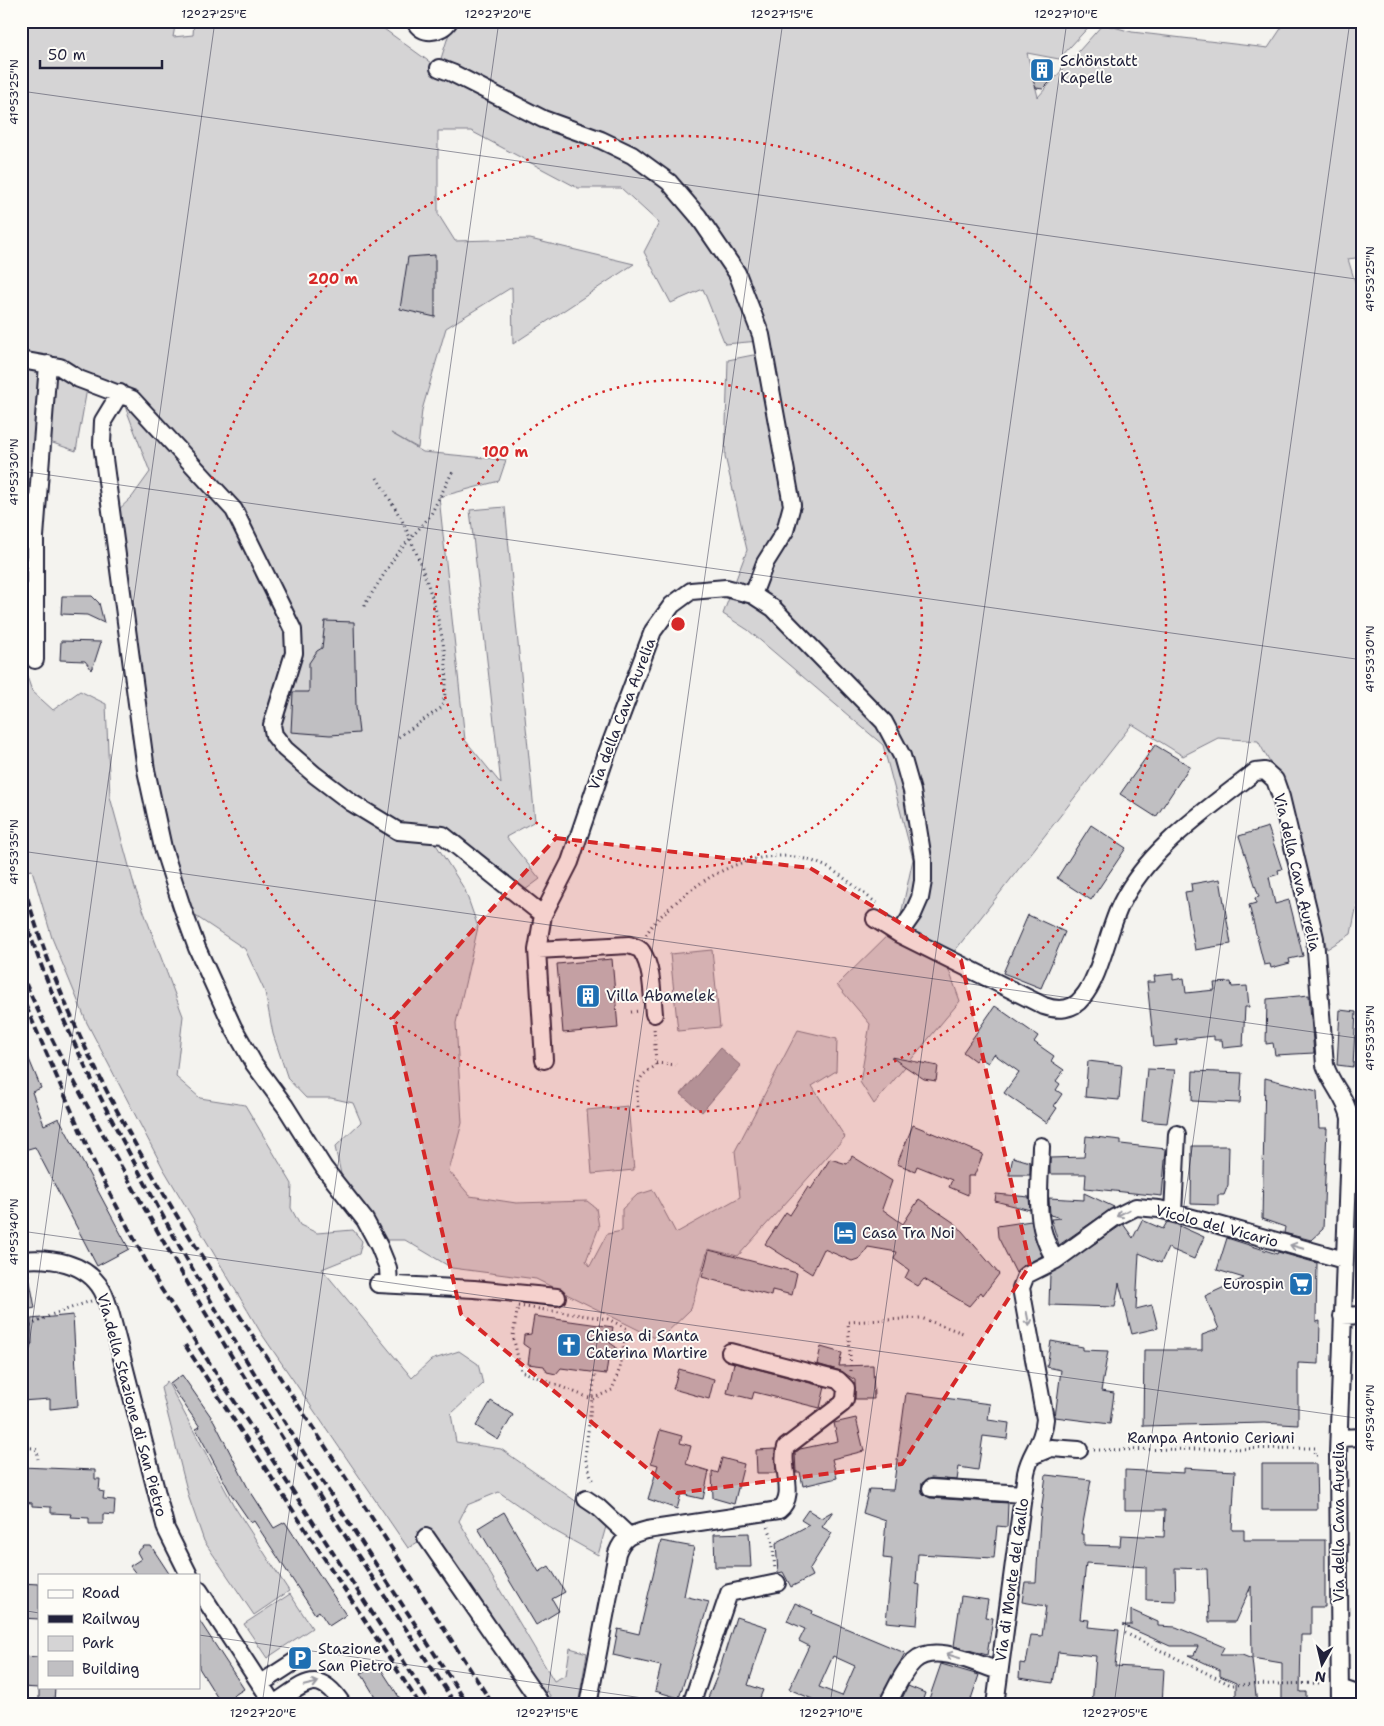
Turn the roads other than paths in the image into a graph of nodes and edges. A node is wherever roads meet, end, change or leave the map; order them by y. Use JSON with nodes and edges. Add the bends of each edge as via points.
{"nodes":[{"id":1,"x":415,"y":21,"type":"edge"},
{"id":2,"x":449,"y":21,"type":"edge"},
{"id":3,"x":439,"y":68,"type":"dead end"},
{"id":4,"x":21,"y":360,"type":"edge"},
{"id":5,"x":48,"y":364,"type":"junction"},
{"id":6,"x":120,"y":393,"type":"junction"},
{"id":7,"x":765,"y":563,"type":"junction"},
{"id":8,"x":726,"y":588,"type":"junction"},
{"id":9,"x":753,"y":595,"type":"junction"},
{"id":10,"x":35,"y":660,"type":"dead end"},
{"id":11,"x":880,"y":913,"type":"road end"},
{"id":12,"x":542,"y":915,"type":"junction"},
{"id":13,"x":898,"y":934,"type":"junction"},
{"id":14,"x":537,"y":950,"type":"junction"},
{"id":15,"x":646,"y":1013,"type":"road end"},
{"id":16,"x":544,"y":1060,"type":"dead end"},
{"id":17,"x":1177,"y":1134,"type":"dead end"},
{"id":18,"x":1041,"y":1146,"type":"dead end"},
{"id":19,"x":1173,"y":1213,"type":"junction"},
{"id":20,"x":21,"y":1260,"type":"edge"},
{"id":21,"x":1056,"y":1260,"type":"junction"},
{"id":22,"x":1344,"y":1260,"type":"junction"},
{"id":23,"x":557,"y":1297,"type":"dead end"},
{"id":24,"x":1363,"y":1315,"type":"edge"},
{"id":25,"x":1342,"y":1316,"type":"junction"},
{"id":26,"x":730,"y":1352,"type":"dead end"},
{"id":27,"x":1363,"y":1437,"type":"edge"},
{"id":28,"x":1339,"y":1438,"type":"junction"},
{"id":29,"x":1079,"y":1450,"type":"dead end"},
{"id":30,"x":1032,"y":1456,"type":"junction"},
{"id":31,"x":931,"y":1488,"type":"dead end"},
{"id":32,"x":1023,"y":1494,"type":"junction"},
{"id":33,"x":586,"y":1499,"type":"dead end"},
{"id":34,"x":628,"y":1535,"type":"junction"},
{"id":35,"x":426,"y":1537,"type":"dead end"},
{"id":36,"x":188,"y":1574,"type":"edge"},
{"id":37,"x":778,"y":1583,"type":"road end"},
{"id":38,"x":200,"y":1592,"type":"edge"},
{"id":39,"x":300,"y":1658,"type":"dead end"},
{"id":40,"x":1000,"y":1671,"type":"junction"},
{"id":41,"x":260,"y":1684,"type":"junction"},
{"id":42,"x":1340,"y":1688,"type":"junction"},
{"id":43,"x":1363,"y":1696,"type":"edge"},
{"id":44,"x":273,"y":1705,"type":"edge"},
{"id":45,"x":343,"y":1705,"type":"edge"},
{"id":46,"x":542,"y":1705,"type":"edge"},
{"id":47,"x":588,"y":1705,"type":"edge"},
{"id":48,"x":691,"y":1705,"type":"edge"},
{"id":49,"x":887,"y":1705,"type":"edge"},
{"id":50,"x":995,"y":1705,"type":"edge"},
{"id":51,"x":1340,"y":1705,"type":"edge"}],
"edges":[{"from":1,"to":2,"type":"street","via":[[425,30],[432,31],[442,30]]},
{"from":3,"to":7,"type":"street","via":[[543,119],[601,140],[632,156],[669,182],[724,251],[737,273],[761,335],[792,505],[785,531]]},
{"from":4,"to":5,"type":"street"},
{"from":5,"to":6,"type":"street","via":[[88,383]]},
{"from":5,"to":10,"type":"street","via":[[35,537]]},
{"from":6,"to":12,"type":"street","via":[[148,415],[228,502],[290,619],[294,646],[272,725],[277,740],[315,776],[388,826],[405,832],[443,835]]},
{"from":6,"to":23,"type":"street","via":[[103,420],[102,439],[146,770],[163,848],[197,948],[233,1027],[324,1168],[365,1220],[388,1268],[384,1284]]},
{"from":7,"to":8,"type":"street","via":[[750,579]]},
{"from":7,"to":9,"type":"street"},
{"from":8,"to":9,"type":"street","name":"Via della Cava Aurelia"},
{"from":8,"to":12,"type":"street","name":"Via della Cava Aurelia","via":[[691,591],[672,605],[653,631],[570,862]]},
{"from":9,"to":13,"type":"street","name":"Via della Cava Aurelia","via":[[773,608],[884,722],[902,756],[912,791],[923,859],[923,881],[913,914]]},
{"from":11,"to":13,"type":"street"},
{"from":12,"to":14,"type":"street","name":"Via della Cava Aurelia"},
{"from":13,"to":22,"type":"street","name":"Via della Cava Aurelia","via":[[1044,1006],[1056,1009],[1072,1007],[1084,997],[1091,983],[1112,921],[1132,884],[1184,827],[1257,771],[1265,771],[1281,798],[1314,938],[1326,1065],[1332,1083],[1346,1101],[1350,1118]]},
{"from":14,"to":15,"type":"street","via":[[629,945],[638,948],[649,971]]},
{"from":14,"to":16,"type":"street","name":"Via della Cava Aurelia"},
{"from":17,"to":19,"type":"street"},
{"from":18,"to":21,"type":"street","via":[[1040,1225],[1046,1245]]},
{"from":19,"to":21,"type":"street","name":"Vicolo del Vicario","one_way":true,"via":[[1145,1207],[1132,1208]]},
{"from":22,"to":19,"type":"street","name":"Vicolo del Vicario","one_way":true},
{"from":20,"to":36,"type":"street","name":"Via della Stazione di San Pietro","via":[[50,1259],[70,1265],[91,1277],[103,1291],[166,1529]]},
{"from":21,"to":30,"type":"street","name":"Vicolo del Vicario","one_way":true,"via":[[1030,1272],[1022,1283],[1045,1414],[1043,1435]]},
{"from":22,"to":25,"type":"street","name":"Via della Cava Aurelia"},
{"from":24,"to":25,"type":"street"},
{"from":25,"to":28,"type":"street","name":"Via della Cava Aurelia"},
{"from":26,"to":34,"type":"street","via":[[838,1380],[846,1388],[845,1399],[789,1443],[785,1451],[786,1503],[779,1510]]},
{"from":27,"to":28,"type":"street"},
{"from":28,"to":42,"type":"street","name":"Via della Cava Aurelia"},
{"from":29,"to":30,"type":"street","via":[[1051,1448]]},
{"from":30,"to":32,"type":"street","name":"Via di Monte del Gallo"},
{"from":31,"to":32,"type":"street"},
{"from":32,"to":40,"type":"street","name":"Via di Monte del Gallo"},
{"from":33,"to":34,"type":"street"},
{"from":34,"to":47,"type":"street","via":[[617,1553]]},
{"from":35,"to":46,"type":"street"},
{"from":37,"to":48,"type":"street","via":[[729,1593]]},
{"from":38,"to":41,"type":"street"},
{"from":39,"to":41,"type":"street"},
{"from":40,"to":49,"type":"street","one_way":true,"via":[[949,1655],[929,1653],[920,1656],[910,1666]]},
{"from":40,"to":50,"type":"street","name":"Via di Monte del Gallo"},
{"from":41,"to":44,"type":"street"},
{"from":42,"to":43,"type":"street"},
{"from":42,"to":51,"type":"street","name":"Via della Cava Aurelia"},
{"from":44,"to":45,"type":"street","one_way":true,"via":[[306,1684],[320,1682],[332,1689]]}]}
